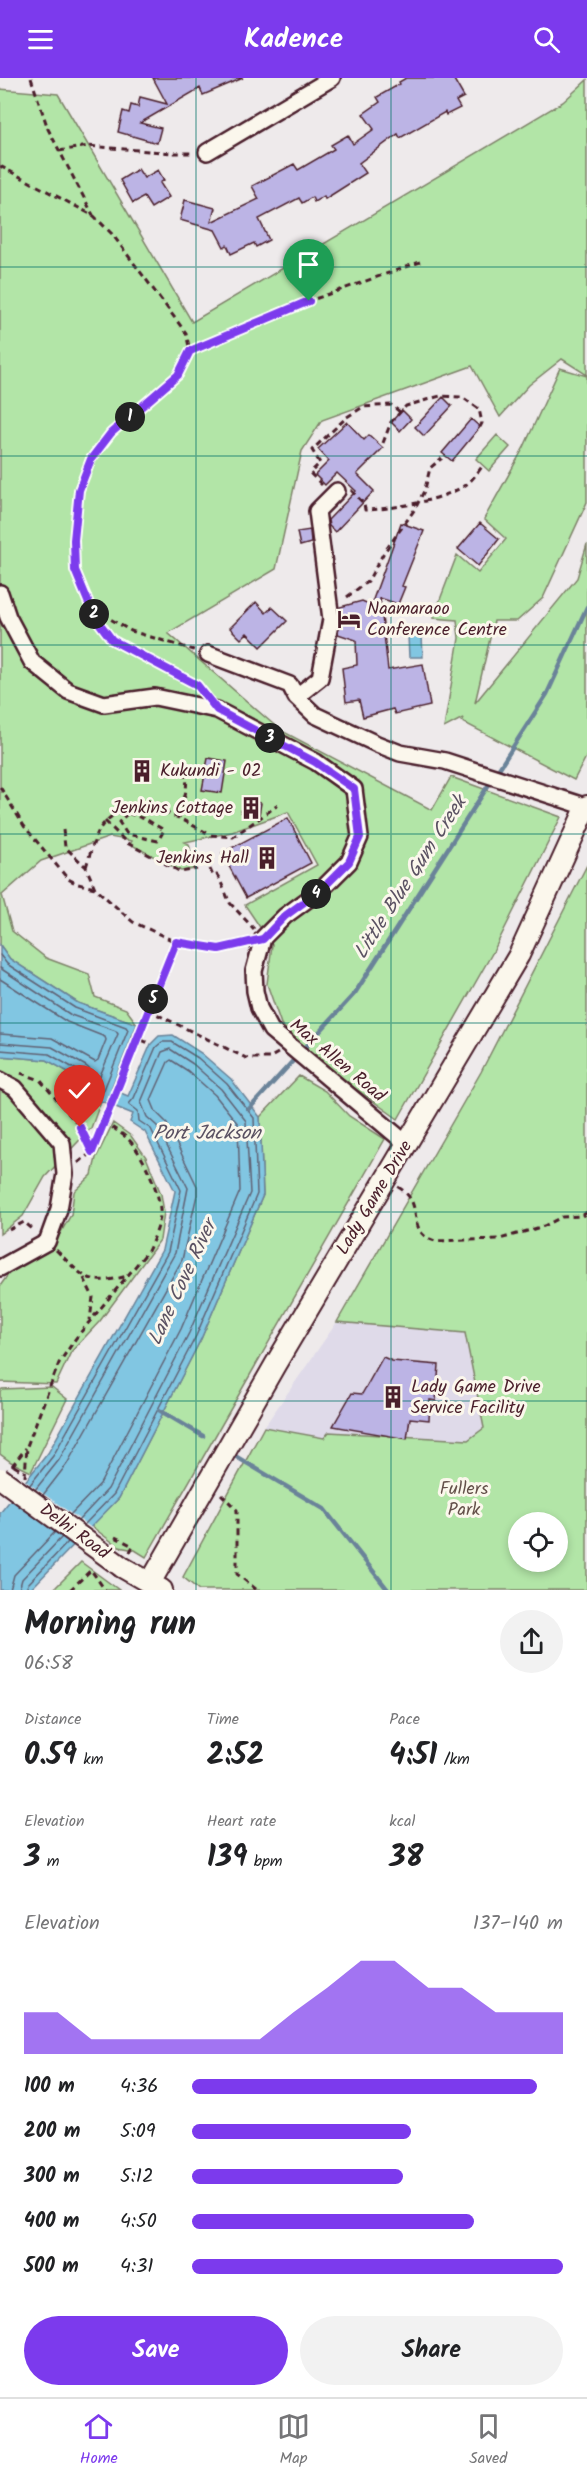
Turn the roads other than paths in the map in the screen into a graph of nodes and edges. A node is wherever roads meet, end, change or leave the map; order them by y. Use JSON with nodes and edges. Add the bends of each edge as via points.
{"nodes":[{"id":1,"x":332,"y":78,"type":"edge"},
{"id":2,"x":207,"y":152,"type":"road end"},
{"id":3,"x":338,"y":490,"type":"road end"},
{"id":4,"x":0,"y":593,"type":"edge"},
{"id":5,"x":208,"y":654,"type":"road end"},
{"id":6,"x":296,"y":697,"type":"junction"},
{"id":7,"x":587,"y":806,"type":"edge"},
{"id":8,"x":0,"y":1080,"type":"edge"},
{"id":9,"x":408,"y":1145,"type":"junction"},
{"id":10,"x":0,"y":1268,"type":"edge"},
{"id":11,"x":0,"y":1478,"type":"edge"},
{"id":12,"x":152,"y":1588,"type":"edge"}],
"edges":[{"from":1,"to":2,"type":"street"},
{"from":3,"to":6,"type":"street","via":[[317,511],[331,619],[320,678]]},
{"from":4,"to":9,"type":"street","name":"Max Allen Road","via":[[32,662],[68,691],[104,704],[155,697],[217,710],[315,762],[354,789],[360,837],[349,862],[322,889],[260,935],[254,970],[259,1008],[272,1030],[289,1047]]},
{"from":5,"to":6,"type":"street","via":[[290,685]]},
{"from":6,"to":7,"type":"street","via":[[315,714],[400,753],[446,761]]},
{"from":7,"to":9,"type":"main road","name":"Lady Game Drive","via":[[519,955]]},
{"from":8,"to":10,"type":"street","via":[[15,1088],[62,1143],[65,1174],[59,1209],[47,1242]]},
{"from":9,"to":12,"type":"main road","name":"Lady Game Drive","via":[[207,1481]]},
{"from":11,"to":12,"type":"main road","name":"Delhi Road","bridge":true,"via":[[125,1561]]}]}
